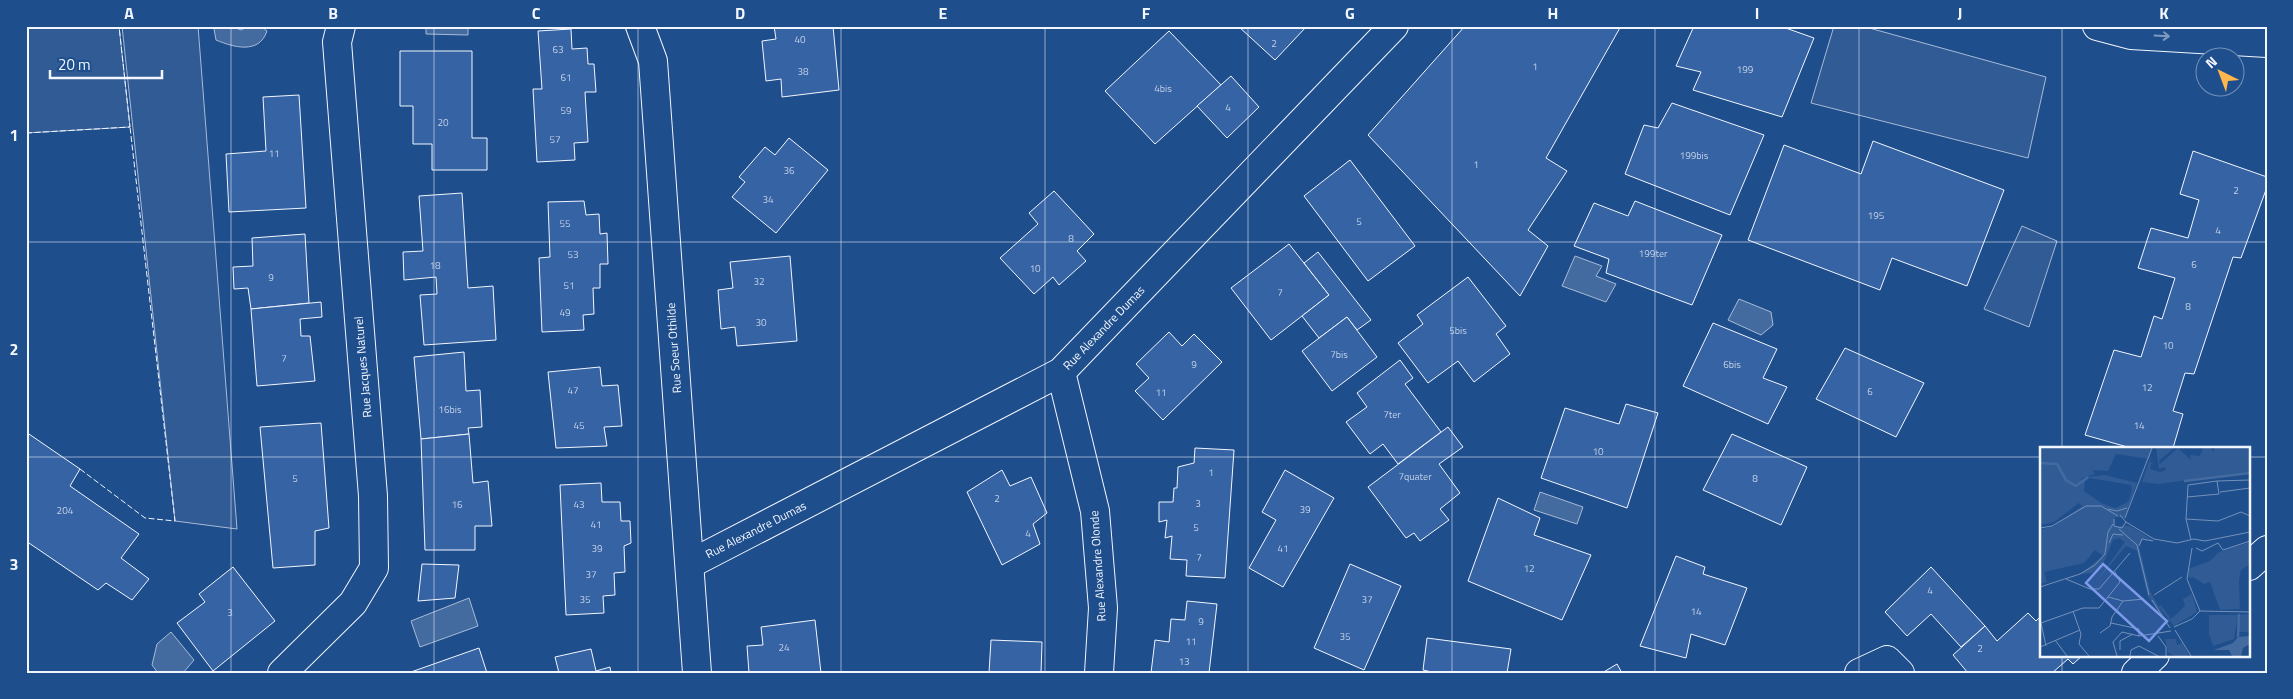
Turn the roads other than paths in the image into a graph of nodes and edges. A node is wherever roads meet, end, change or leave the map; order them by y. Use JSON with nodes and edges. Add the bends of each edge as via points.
{"nodes":[{"id":1,"x":341,"y":26,"type":"edge"},
{"id":2,"x":640,"y":26,"type":"edge"},
{"id":3,"x":1394,"y":26,"type":"edge"},
{"id":4,"x":2097,"y":26,"type":"edge"},
{"id":5,"x":2267,"y":43,"type":"edge"},
{"id":6,"x":1061,"y":372,"type":"junction"},
{"id":7,"x":2267,"y":550,"type":"edge"},
{"id":8,"x":690,"y":564,"type":"junction"},
{"id":9,"x":2250,"y":565,"type":"edge"},
{"id":10,"x":2153,"y":656,"type":"edge"},
{"id":11,"x":282,"y":673,"type":"edge"},
{"id":12,"x":697,"y":673,"type":"edge"},
{"id":13,"x":1099,"y":673,"type":"edge"},
{"id":14,"x":1859,"y":673,"type":"edge"},
{"id":15,"x":1900,"y":673,"type":"edge"},
{"id":16,"x":2136,"y":673,"type":"edge"}],
"edges":[{"from":1,"to":11,"type":"street","name":"Rue Jacques Naturel","via":[[337,42],[373,496],[374,568],[353,603]]},
{"from":2,"to":8,"type":"street","name":"Rue Soeur Othilde","via":[[653,61]]},
{"from":3,"to":6,"type":"street","name":"Rue Alexandre Dumas"},
{"from":4,"to":5,"type":"street","one_way":true,"via":[[2131,34]]},
{"from":6,"to":8,"type":"street","name":"Rue Alexandre Dumas"},
{"from":6,"to":13,"type":"street","name":"Rue Alexandre Olonde","via":[[1096,511],[1103,608]]},
{"from":7,"to":9,"type":"street"},
{"from":8,"to":12,"type":"street","name":"Rue Soeur Othilde"},
{"from":10,"to":16,"type":"street"},
{"from":14,"to":15,"type":"street","via":[[1887,660]]}]}
